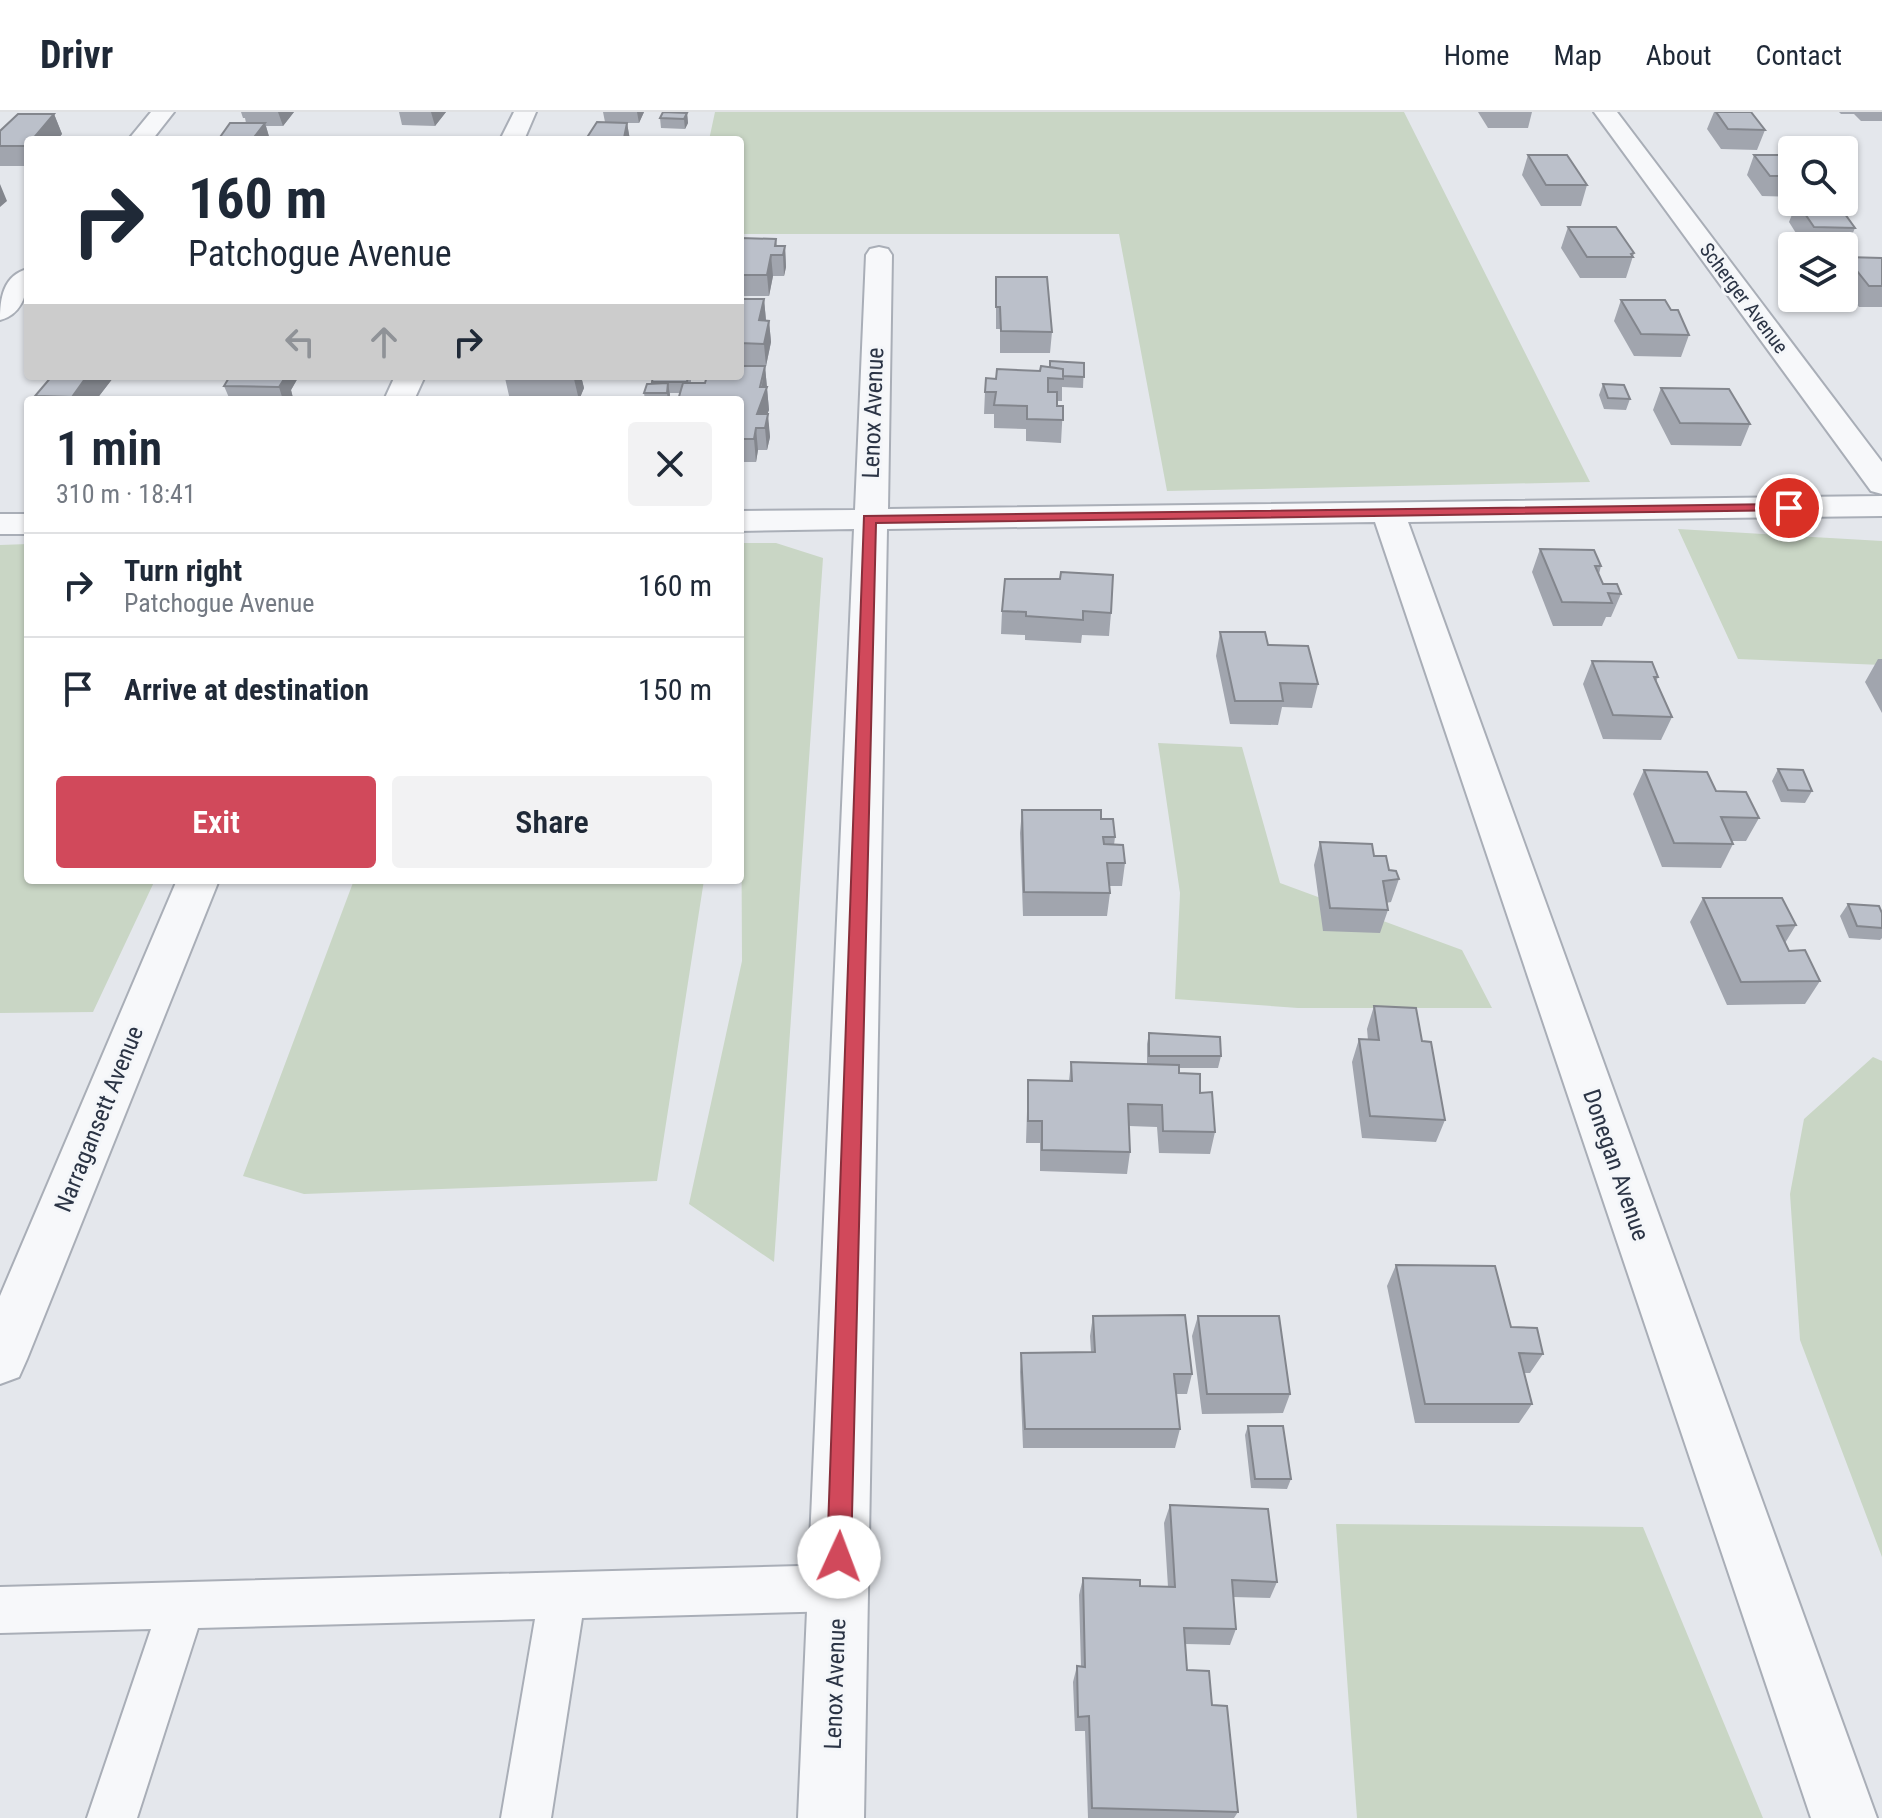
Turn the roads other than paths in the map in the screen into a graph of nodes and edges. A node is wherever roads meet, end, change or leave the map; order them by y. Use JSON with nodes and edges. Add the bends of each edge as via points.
{"nodes":[{"id":1,"x":163,"y":112,"type":"edge"},
{"id":2,"x":525,"y":112,"type":"edge"},
{"id":3,"x":1605,"y":112,"type":"edge"},
{"id":4,"x":143,"y":136,"type":"edge"},
{"id":5,"x":514,"y":136,"type":"edge"},
{"id":6,"x":879,"y":255,"type":"dead end"},
{"id":7,"x":24,"y":282,"type":"edge"},
{"id":8,"x":0,"y":312,"type":"edge"},
{"id":9,"x":1882,"y":484,"type":"edge"},
{"id":10,"x":1882,"y":506,"type":"edge"},
{"id":11,"x":1388,"y":513,"type":"junction"},
{"id":12,"x":869,"y":519,"type":"junction"},
{"id":13,"x":744,"y":521,"type":"edge"},
{"id":14,"x":0,"y":524,"type":"edge"},
{"id":15,"x":24,"y":524,"type":"edge"},
{"id":16,"x":196,"y":884,"type":"edge"},
{"id":17,"x":0,"y":1359,"type":"edge"},
{"id":18,"x":838,"y":1588,"type":"junction"},
{"id":19,"x":562,"y":1596,"type":"junction"},
{"id":20,"x":182,"y":1605,"type":"junction"},
{"id":21,"x":0,"y":1610,"type":"edge"},
{"id":22,"x":112,"y":1818,"type":"edge"},
{"id":23,"x":526,"y":1818,"type":"edge"},
{"id":24,"x":831,"y":1818,"type":"edge"},
{"id":25,"x":1844,"y":1818,"type":"edge"}],
"edges":[{"from":1,"to":4,"type":"street"},
{"from":2,"to":5,"type":"street"},
{"from":3,"to":9,"type":"street","name":"Scherger Avenue"},
{"from":6,"to":12,"type":"street","name":"Lenox Avenue"},
{"from":7,"to":8,"type":"street"},
{"from":10,"to":11,"type":"street"},
{"from":11,"to":12,"type":"street"},
{"from":11,"to":25,"type":"street","name":"Donegan Avenue"},
{"from":12,"to":13,"type":"street"},
{"from":12,"to":18,"type":"street","name":"Lenox Avenue"},
{"from":14,"to":15,"type":"street"},
{"from":16,"to":17,"type":"street","name":"Narragansett Avenue"},
{"from":18,"to":19,"type":"lane"},
{"from":18,"to":24,"type":"street","name":"Lenox Avenue"},
{"from":19,"to":20,"type":"lane"},
{"from":19,"to":23,"type":"lane"},
{"from":20,"to":21,"type":"lane"},
{"from":20,"to":22,"type":"lane"}]}
